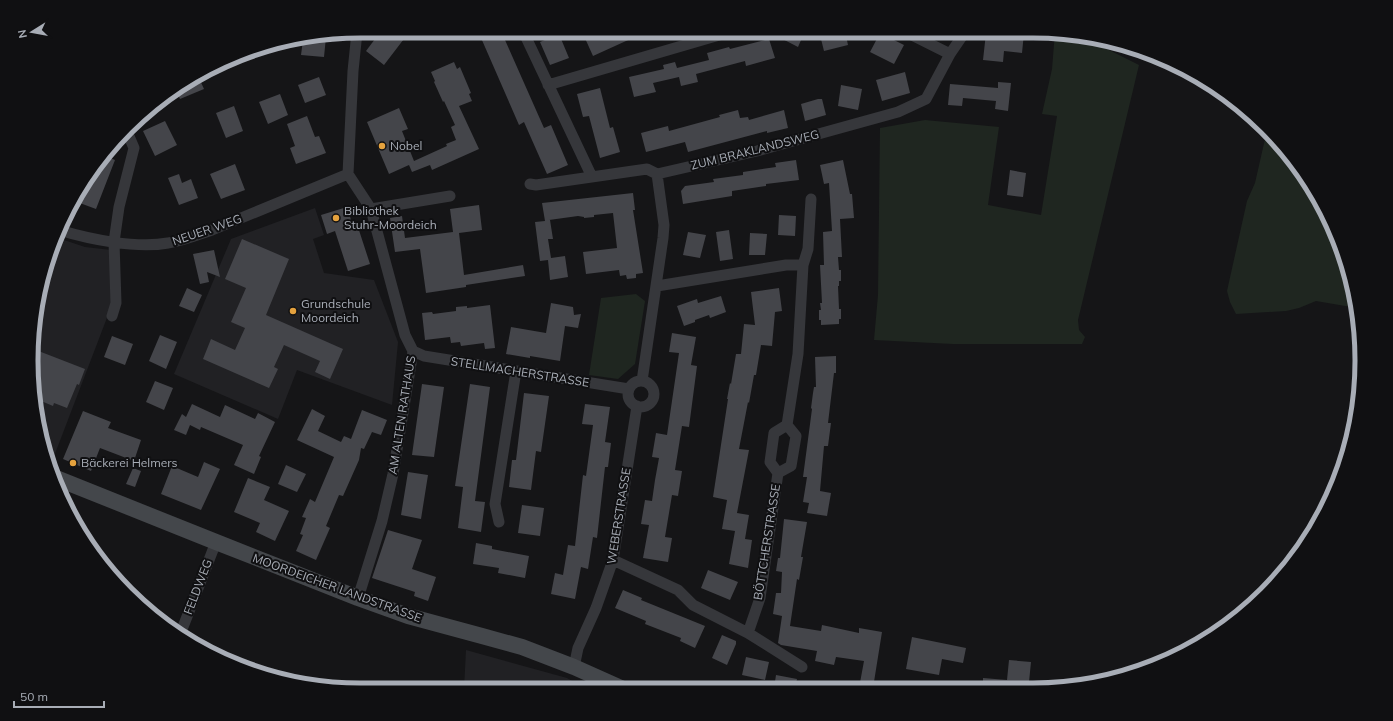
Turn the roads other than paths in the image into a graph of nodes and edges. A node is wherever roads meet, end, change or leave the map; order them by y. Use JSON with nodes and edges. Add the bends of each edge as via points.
{"nodes":[{"id":1,"x":356,"y":38,"type":"edge"},
{"id":2,"x":526,"y":38,"type":"edge"},
{"id":3,"x":709,"y":38,"type":"edge"},
{"id":4,"x":918,"y":38,"type":"edge"},
{"id":5,"x":961,"y":38,"type":"edge"},
{"id":6,"x":950,"y":54,"type":"junction"},
{"id":7,"x":548,"y":85,"type":"junction"},
{"id":8,"x":129,"y":136,"type":"edge"},
{"id":9,"x":348,"y":174,"type":"junction"},
{"id":10,"x":657,"y":174,"type":"junction"},
{"id":11,"x":592,"y":177,"type":"junction"},
{"id":12,"x":530,"y":184,"type":"dead end"},
{"id":13,"x":450,"y":196,"type":"dead end"},
{"id":14,"x":811,"y":199,"type":"dead end"},
{"id":15,"x":371,"y":209,"type":"junction"},
{"id":16,"x":65,"y":232,"type":"edge"},
{"id":17,"x":114,"y":242,"type":"junction"},
{"id":18,"x":803,"y":265,"type":"junction"},
{"id":19,"x":656,"y":286,"type":"junction"},
{"id":20,"x":112,"y":316,"type":"dead end"},
{"id":21,"x":413,"y":351,"type":"junction"},
{"id":22,"x":516,"y":371,"type":"junction"},
{"id":23,"x":642,"y":381,"type":"junction"},
{"id":24,"x":629,"y":389,"type":"junction"},
{"id":25,"x":636,"y":406,"type":"junction"},
{"id":26,"x":788,"y":425,"type":"junction"},
{"id":27,"x":778,"y":474,"type":"junction"},
{"id":28,"x":61,"y":480,"type":"edge"},
{"id":29,"x":499,"y":522,"type":"dead end"},
{"id":30,"x":216,"y":542,"type":"junction"},
{"id":31,"x":614,"y":560,"type":"junction"},
{"id":32,"x":358,"y":598,"type":"junction"},
{"id":33,"x":182,"y":630,"type":"edge"},
{"id":34,"x":748,"y":633,"type":"junction"},
{"id":35,"x":574,"y":667,"type":"junction"},
{"id":36,"x":802,"y":667,"type":"dead end"},
{"id":37,"x":610,"y":683,"type":"edge"}],
"edges":[{"from":1,"to":9,"type":"street"},
{"from":2,"to":7,"type":"street"},
{"from":3,"to":7,"type":"street"},
{"from":4,"to":6,"type":"street"},
{"from":5,"to":6,"type":"street","name":"ZUM BRAKLANDSWEG"},
{"from":6,"to":10,"type":"street","name":"ZUM BRAKLANDSWEG","via":[[926,99],[898,112]]},
{"from":7,"to":11,"type":"street"},
{"from":8,"to":17,"type":"street","via":[[134,148],[119,207]]},
{"from":9,"to":15,"type":"street"},
{"from":9,"to":17,"type":"street","name":"NEUER WEG","via":[[190,238],[167,244]]},
{"from":10,"to":11,"type":"street","name":"ZUM BRAKLANDSWEG","via":[[647,169]]},
{"from":10,"to":19,"type":"street","via":[[664,225]]},
{"from":11,"to":12,"type":"street","name":"ZUM BRAKLANDSWEG"},
{"from":13,"to":15,"type":"street"},
{"from":14,"to":18,"type":"street","name":"BÖTTCHERSTRASSE","via":[[808,249]]},
{"from":15,"to":21,"type":"street","name":"AM ALTEN RATHAUS","via":[[405,335]]},
{"from":16,"to":17,"type":"street","name":"NEUER WEG"},
{"from":17,"to":20,"type":"street","via":[[116,303]]},
{"from":18,"to":19,"type":"street","via":[[786,265]]},
{"from":18,"to":26,"type":"street","name":"BÖTTCHERSTRASSE","via":[[798,354]]},
{"from":19,"to":23,"type":"street"},
{"from":21,"to":22,"type":"street","name":"STELLMACHERSTRASSE","via":[[424,356]]},
{"from":21,"to":32,"type":"street","name":"AM ALTEN RATHAUS","via":[[394,474]]},
{"from":22,"to":24,"type":"street","name":"STELLMACHERSTRASSE"},
{"from":22,"to":29,"type":"street","via":[[495,504]]},
{"from":23,"to":24,"type":"street","via":[[636,382]]},
{"from":23,"to":25,"type":"street","via":[[652,386],[654,396],[648,406]]},
{"from":24,"to":25,"type":"street","via":[[628,396]]},
{"from":25,"to":31,"type":"street","name":"WEBERSTRASSE"},
{"from":26,"to":27,"type":"street","name":"BÖTTCHERSTRASSE","via":[[796,436],[791,466]]},
{"from":26,"to":27,"type":"street","name":"BÖTTCHERSTRASSE","via":[[774,433],[770,462]]},
{"from":27,"to":34,"type":"street","name":"BÖTTCHERSTRASSE","via":[[760,598]]},
{"from":28,"to":30,"type":"main road","name":"MOORDEICHER LANDSTRASSE"},
{"from":30,"to":32,"type":"main road","name":"MOORDEICHER LANDSTRASSE"},
{"from":30,"to":33,"type":"street","name":"FELDWEG"},
{"from":31,"to":34,"type":"street","via":[[678,590],[693,605]]},
{"from":31,"to":35,"type":"street","name":"WEBERSTRASSE","via":[[578,648]]},
{"from":32,"to":35,"type":"main road","name":"MOORDEICHER LANDSTRASSE","via":[[408,616],[522,648]]},
{"from":34,"to":36,"type":"street"},
{"from":35,"to":37,"type":"main road","name":"MOORDEICHER LANDSTRASSE"}]}
